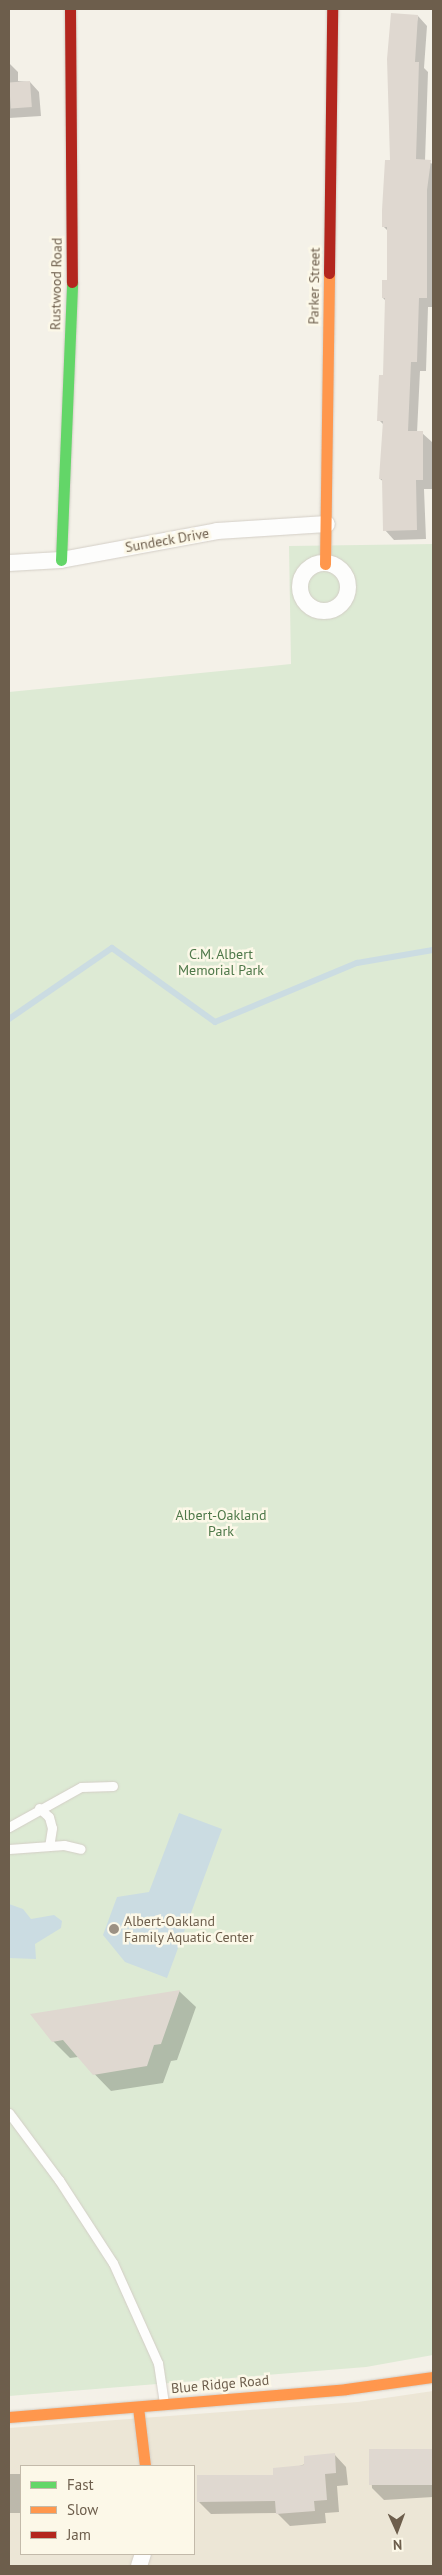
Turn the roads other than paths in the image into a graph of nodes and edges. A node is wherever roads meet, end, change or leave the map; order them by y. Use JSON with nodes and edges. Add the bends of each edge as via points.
{"nodes":[{"id":1,"x":70,"y":9,"type":"edge"},
{"id":2,"x":332,"y":9,"type":"edge"},
{"id":3,"x":327,"y":524,"type":"junction"},
{"id":4,"x":61,"y":560,"type":"junction"},
{"id":5,"x":9,"y":563,"type":"edge"},
{"id":6,"x":324,"y":564,"type":"dead end"},
{"id":7,"x":113,"y":1786,"type":"dead end"},
{"id":8,"x":39,"y":1808,"type":"junction"},
{"id":9,"x":9,"y":1826,"type":"edge"},
{"id":10,"x":49,"y":1846,"type":"junction"},
{"id":11,"x":9,"y":1849,"type":"edge"},
{"id":12,"x":81,"y":1849,"type":"dead end"},
{"id":13,"x":9,"y":2113,"type":"edge"},
{"id":14,"x":433,"y":2377,"type":"edge"},
{"id":15,"x":164,"y":2403,"type":"junction"},
{"id":16,"x":138,"y":2407,"type":"junction"},
{"id":17,"x":9,"y":2417,"type":"edge"},
{"id":18,"x":144,"y":2465,"type":"edge"}],
"edges":[{"from":1,"to":4,"type":"street","name":"Rustwood Road","via":[[72,291]]},
{"from":2,"to":3,"type":"street","name":"Parker Street"},
{"from":3,"to":4,"type":"street","name":"Sundeck Drive","via":[[217,531]]},
{"from":3,"to":6,"type":"street","name":"Parker Street"},
{"from":4,"to":5,"type":"street","name":"Sundeck Drive"},
{"from":7,"to":8,"type":"lane","via":[[81,1787]]},
{"from":8,"to":9,"type":"lane"},
{"from":8,"to":10,"type":"lane","via":[[49,1817],[52,1828]]},
{"from":10,"to":11,"type":"lane"},
{"from":10,"to":12,"type":"lane"},
{"from":13,"to":15,"type":"lane","via":[[59,2180],[113,2263],[158,2363]]},
{"from":14,"to":15,"type":"street","name":"Blue Ridge Road","via":[[346,2389]]},
{"from":15,"to":16,"type":"street","name":"Blue Ridge Road"},
{"from":16,"to":17,"type":"street","name":"Blue Ridge Road"},
{"from":16,"to":18,"type":"street"}]}
